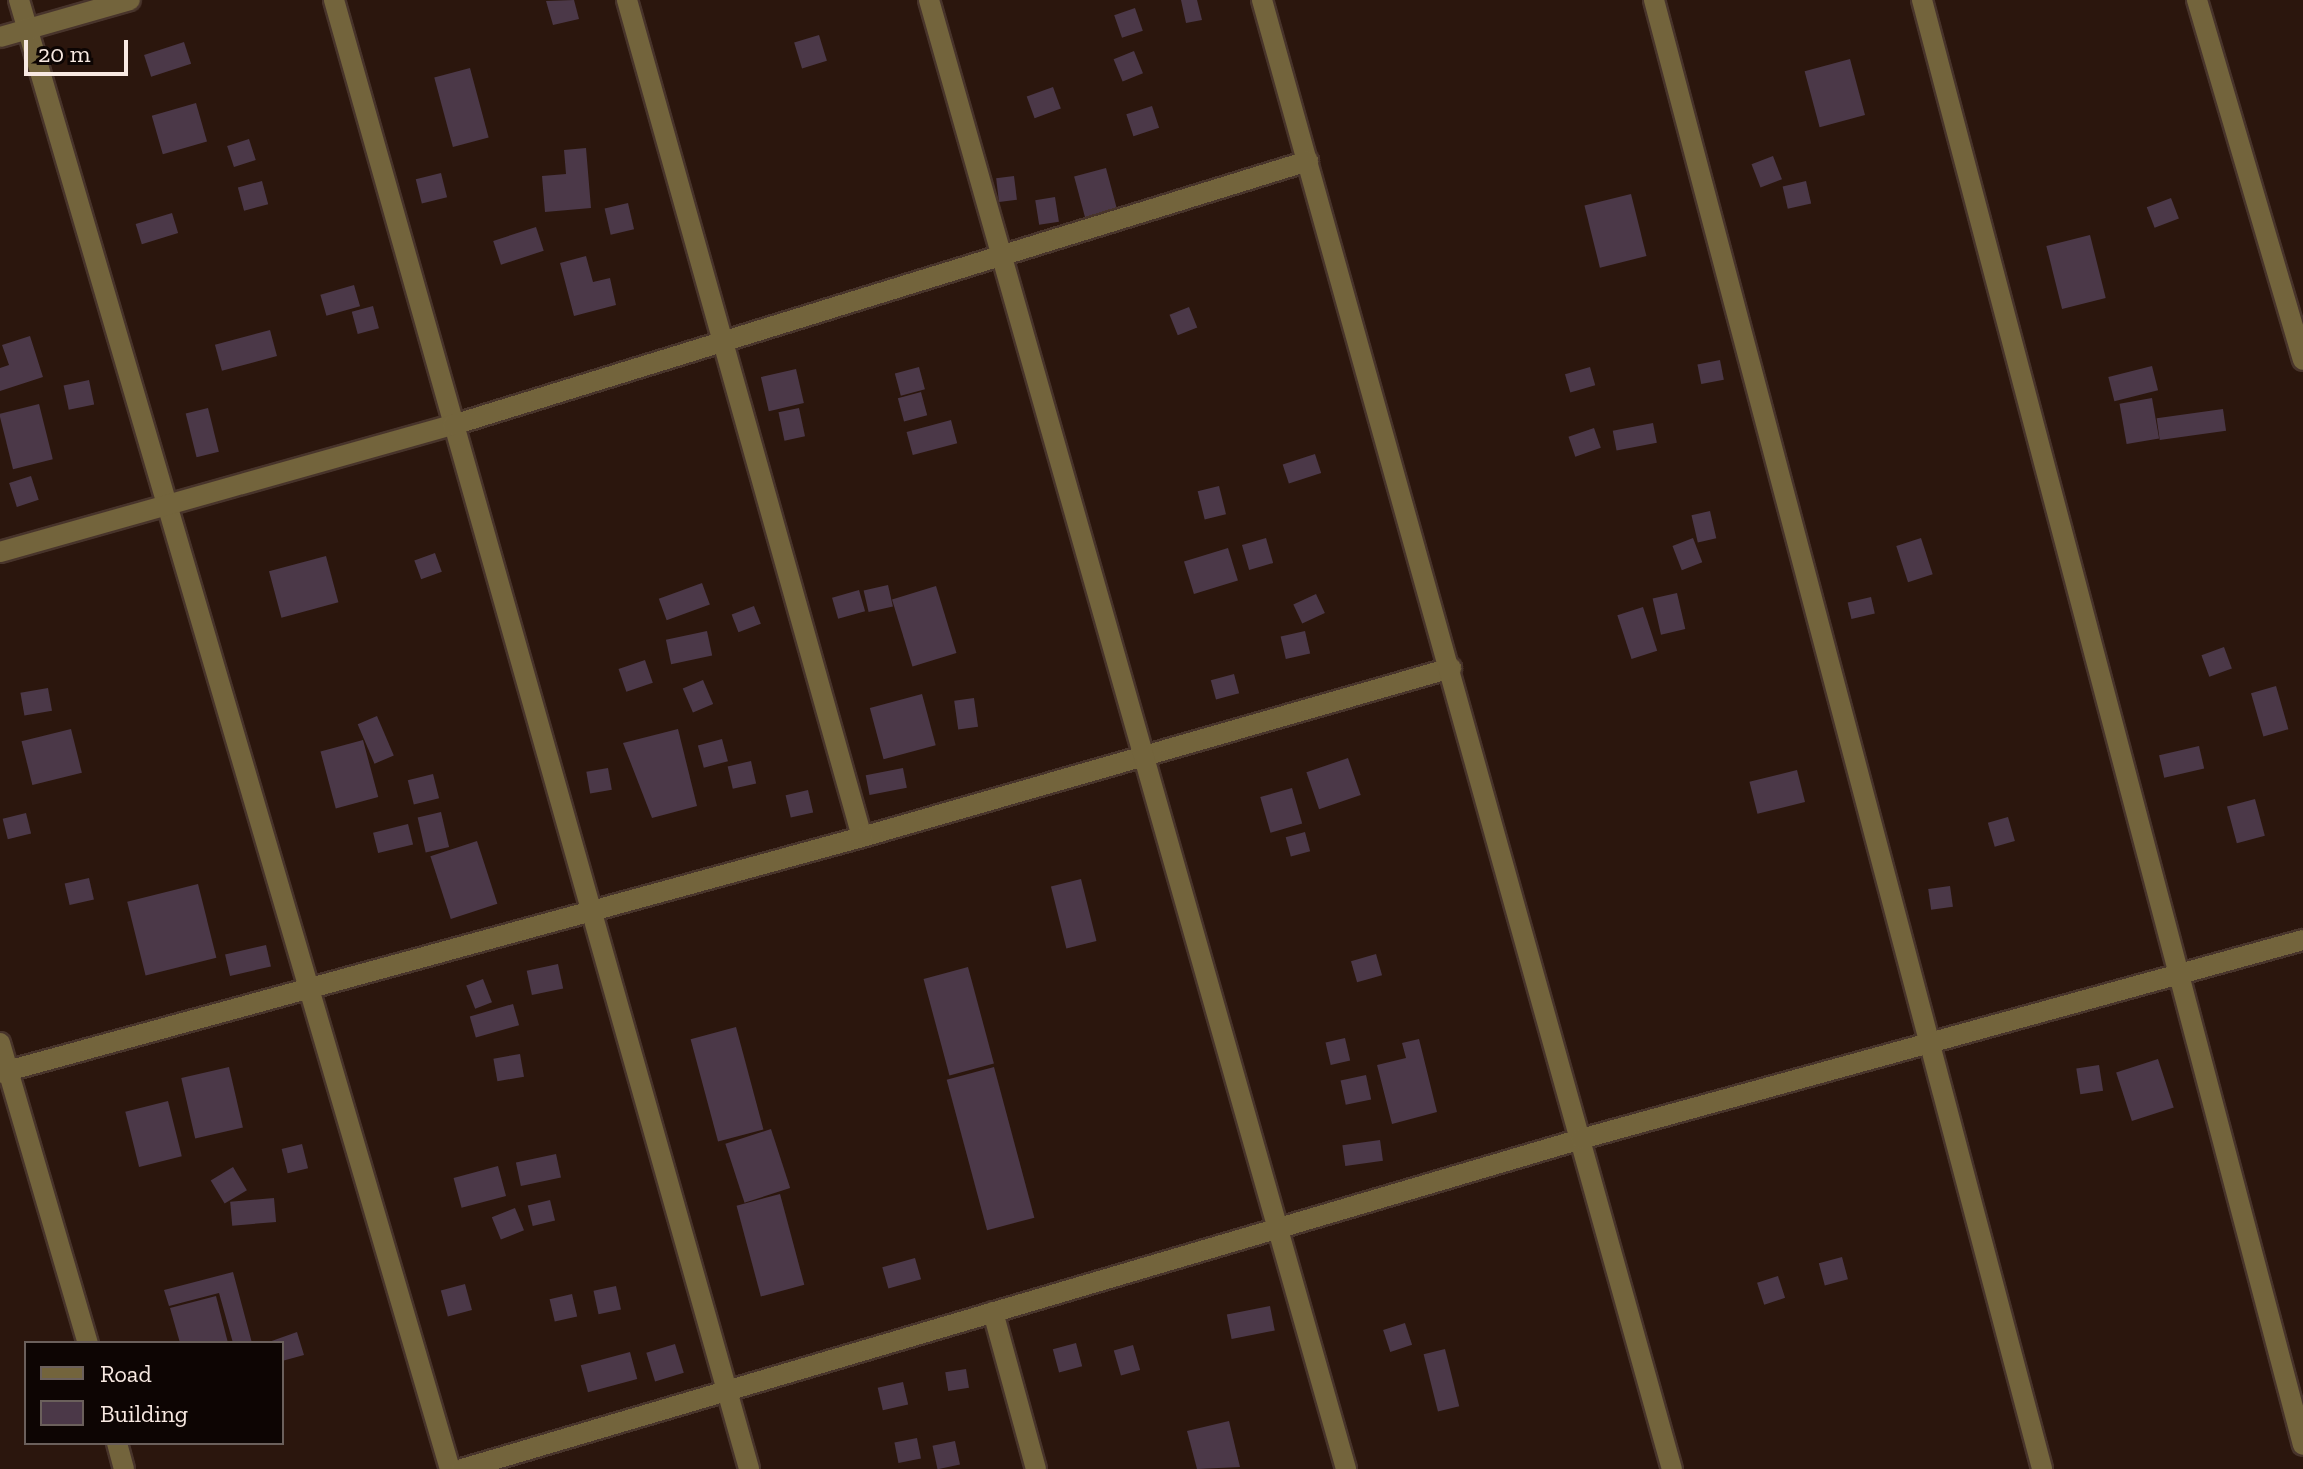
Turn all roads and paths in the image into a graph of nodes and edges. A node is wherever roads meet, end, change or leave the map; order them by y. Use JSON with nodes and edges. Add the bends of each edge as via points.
{"nodes":[{"id":1,"x":19,"y":0,"type":"edge"},
{"id":2,"x":130,"y":0,"type":"edge"},
{"id":3,"x":334,"y":0,"type":"edge"},
{"id":4,"x":627,"y":0,"type":"edge"},
{"id":5,"x":929,"y":0,"type":"edge"},
{"id":6,"x":1262,"y":0,"type":"edge"},
{"id":7,"x":1654,"y":0,"type":"edge"},
{"id":8,"x":1922,"y":0,"type":"edge"},
{"id":9,"x":2197,"y":0,"type":"edge"},
{"id":10,"x":28,"y":29,"type":"junction"},
{"id":11,"x":0,"y":37,"type":"edge"},
{"id":12,"x":1308,"y":161,"type":"junction"},
{"id":13,"x":1004,"y":257,"type":"junction"},
{"id":14,"x":723,"y":342,"type":"junction"},
{"id":15,"x":2303,"y":360,"type":"edge"},
{"id":16,"x":453,"y":425,"type":"junction"},
{"id":17,"x":166,"y":506,"type":"junction"},
{"id":18,"x":0,"y":552,"type":"edge"},
{"id":19,"x":1451,"y":668,"type":"junction"},
{"id":20,"x":1148,"y":755,"type":"junction"},
{"id":21,"x":862,"y":837,"type":"junction"},
{"id":22,"x":588,"y":909,"type":"junction"},
{"id":23,"x":2303,"y":940,"type":"edge"},
{"id":24,"x":2176,"y":974,"type":"junction"},
{"id":25,"x":306,"y":984,"type":"junction"},
{"id":26,"x":0,"y":1043,"type":"edge"},
{"id":27,"x":1929,"y":1043,"type":"junction"},
{"id":28,"x":4,"y":1072,"type":"edge"},
{"id":29,"x":1581,"y":1139,"type":"junction"},
{"id":30,"x":1279,"y":1227,"type":"junction"},
{"id":31,"x":993,"y":1312,"type":"junction"},
{"id":32,"x":87,"y":1341,"type":"edge"},
{"id":33,"x":727,"y":1391,"type":"junction"},
{"id":34,"x":118,"y":1445,"type":"edge"},
{"id":35,"x":2303,"y":1445,"type":"edge"},
{"id":36,"x":124,"y":1469,"type":"edge"},
{"id":37,"x":450,"y":1469,"type":"edge"},
{"id":38,"x":462,"y":1469,"type":"edge"},
{"id":39,"x":749,"y":1469,"type":"edge"},
{"id":40,"x":1036,"y":1469,"type":"edge"},
{"id":41,"x":1346,"y":1469,"type":"edge"},
{"id":42,"x":1672,"y":1469,"type":"edge"},
{"id":43,"x":2042,"y":1469,"type":"edge"}],
"edges":[{"from":1,"to":10,"type":"street"},
{"from":2,"to":10,"type":"street"},
{"from":3,"to":16,"type":"street"},
{"from":4,"to":14,"type":"street"},
{"from":5,"to":13,"type":"street"},
{"from":6,"to":12,"type":"street"},
{"from":7,"to":27,"type":"street"},
{"from":8,"to":24,"type":"street"},
{"from":9,"to":15,"type":"street"},
{"from":10,"to":11,"type":"street"},
{"from":10,"to":17,"type":"street"},
{"from":12,"to":13,"type":"street"},
{"from":12,"to":19,"type":"street"},
{"from":13,"to":14,"type":"street"},
{"from":13,"to":20,"type":"street"},
{"from":14,"to":16,"type":"street"},
{"from":14,"to":21,"type":"street"},
{"from":16,"to":17,"type":"street"},
{"from":16,"to":22,"type":"street"},
{"from":17,"to":18,"type":"street"},
{"from":17,"to":25,"type":"street"},
{"from":19,"to":20,"type":"street"},
{"from":19,"to":29,"type":"street"},
{"from":20,"to":21,"type":"street"},
{"from":20,"to":30,"type":"street"},
{"from":21,"to":22,"type":"street"},
{"from":22,"to":25,"type":"street"},
{"from":22,"to":33,"type":"street"},
{"from":23,"to":24,"type":"street"},
{"from":24,"to":27,"type":"street"},
{"from":24,"to":35,"type":"street"},
{"from":25,"to":28,"type":"street"},
{"from":25,"to":37,"type":"street"},
{"from":26,"to":28,"type":"street"},
{"from":27,"to":29,"type":"street"},
{"from":27,"to":43,"type":"street"},
{"from":28,"to":32,"type":"street"},
{"from":29,"to":30,"type":"street"},
{"from":29,"to":42,"type":"street"},
{"from":30,"to":31,"type":"street"},
{"from":30,"to":41,"type":"street"},
{"from":31,"to":33,"type":"street"},
{"from":31,"to":40,"type":"street"},
{"from":33,"to":38,"type":"street"},
{"from":33,"to":39,"type":"street"},
{"from":34,"to":36,"type":"street"}]}
